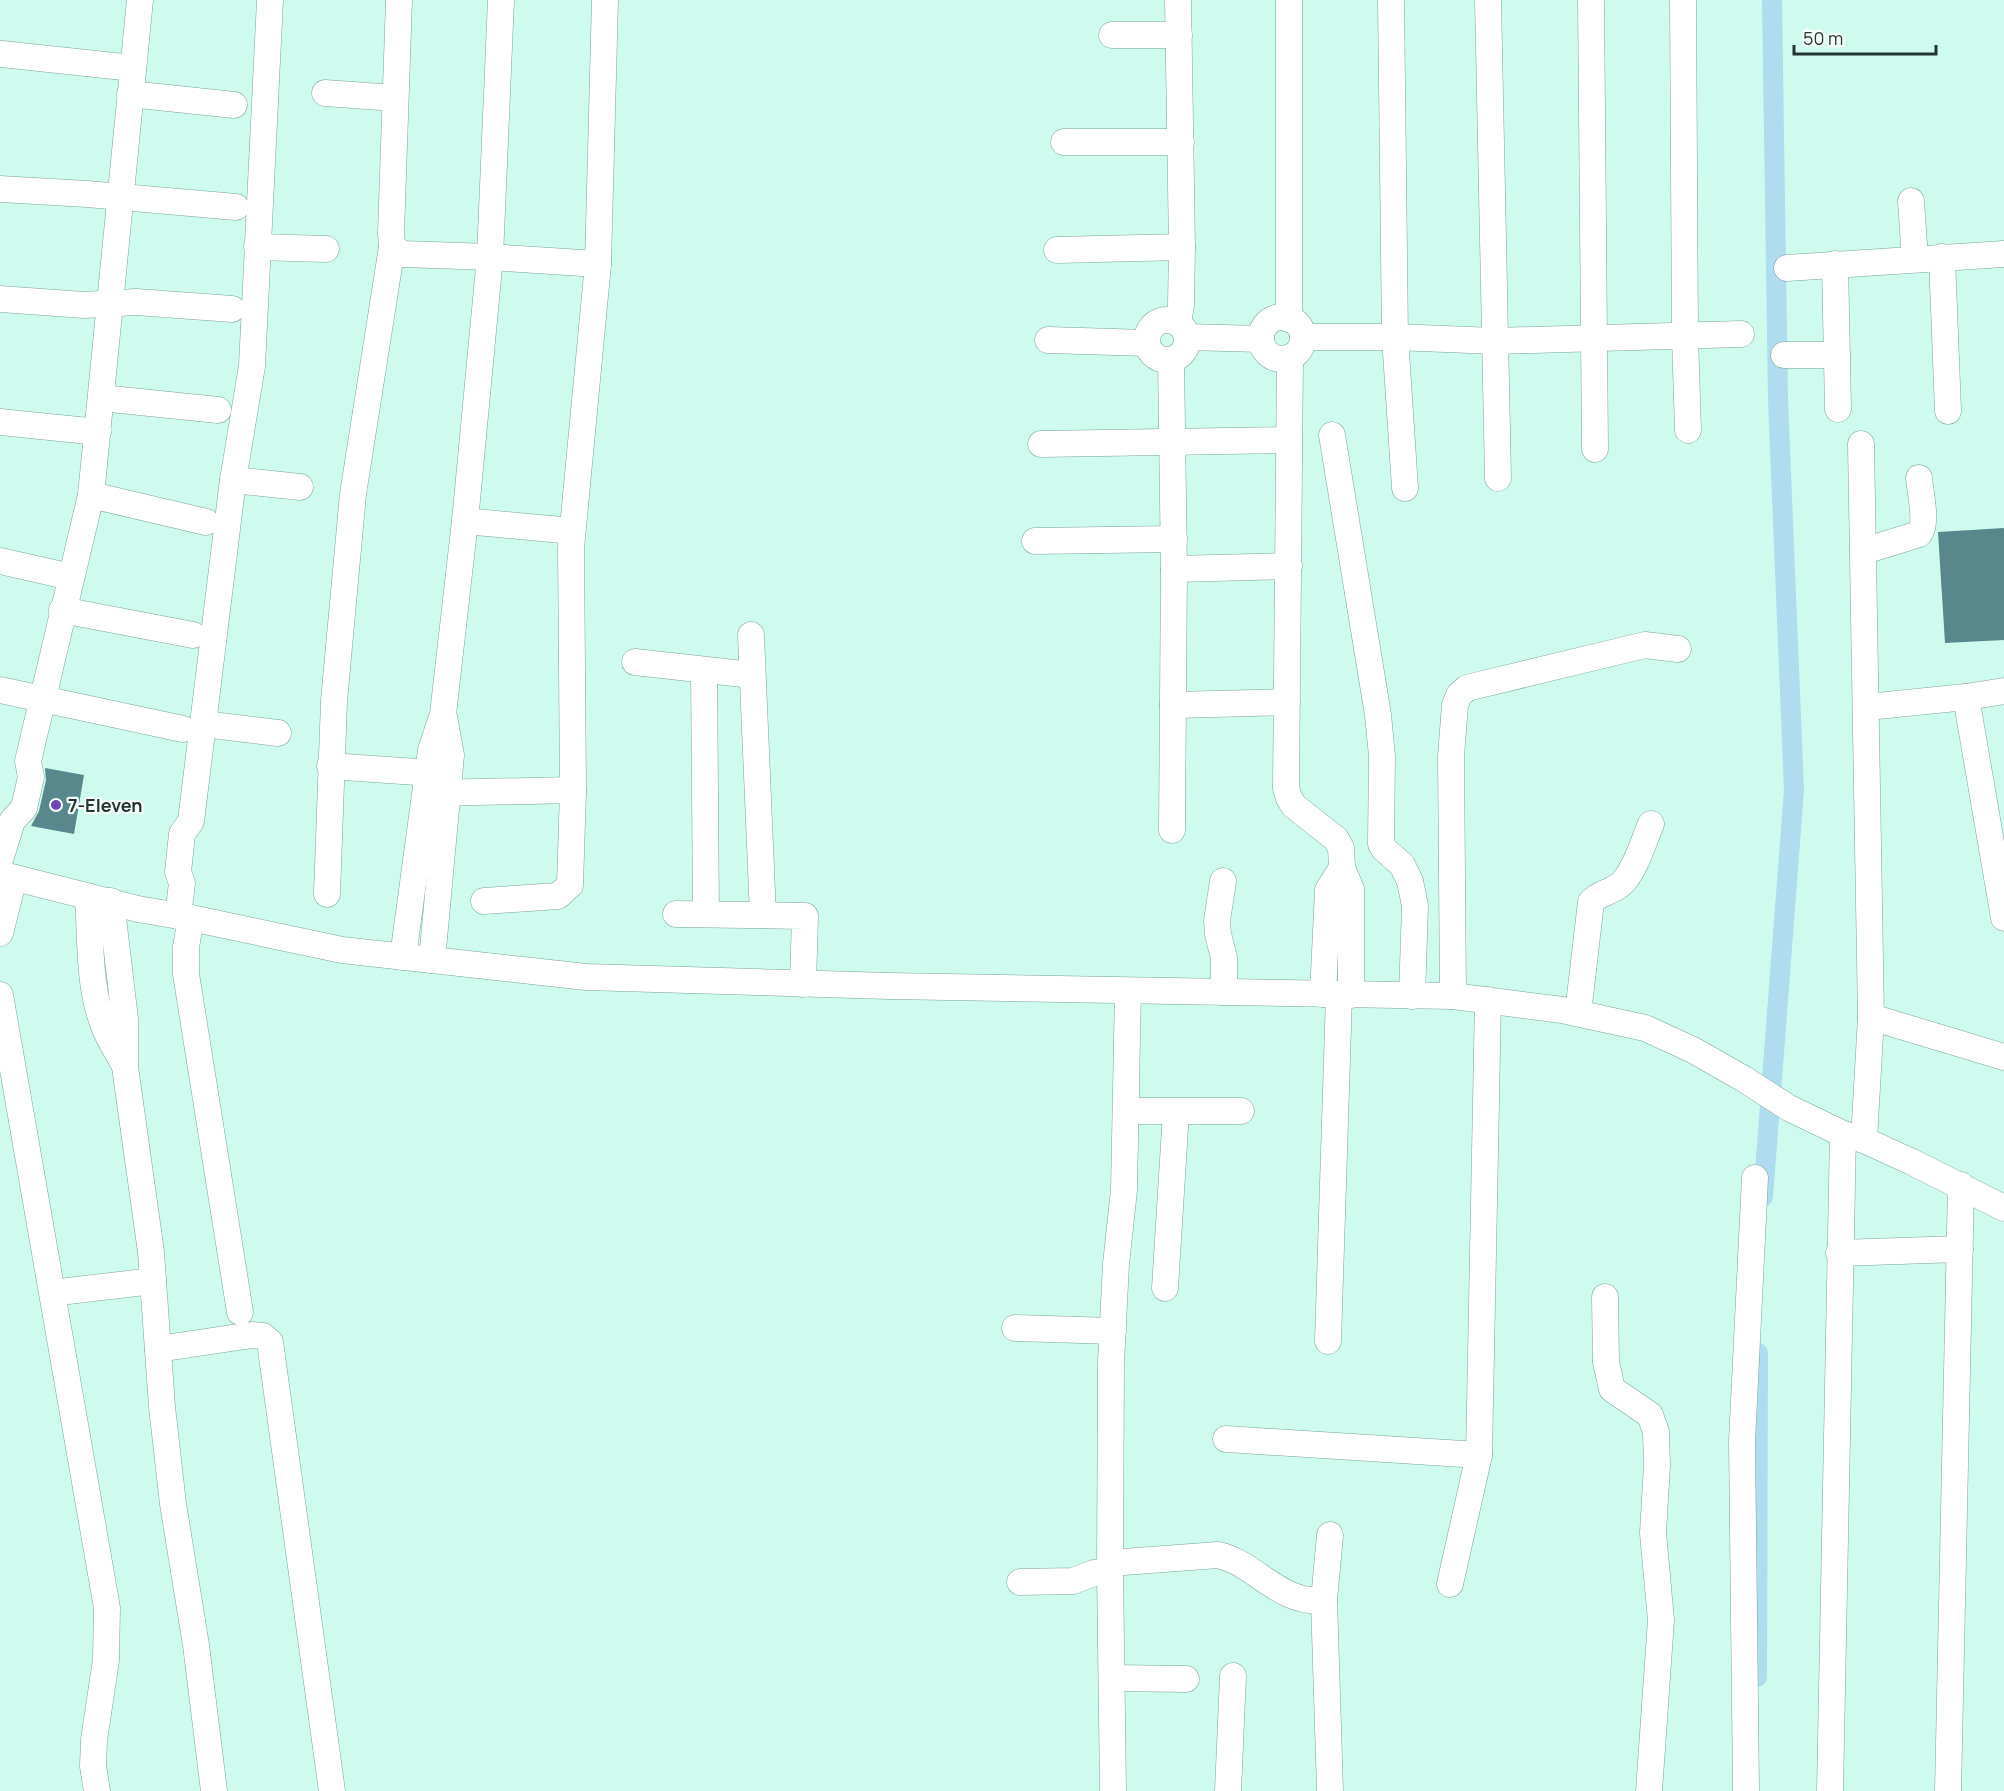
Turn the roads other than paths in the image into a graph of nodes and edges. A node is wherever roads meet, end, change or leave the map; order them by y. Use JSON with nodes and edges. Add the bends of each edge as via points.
{"nodes":[{"id":1,"x":140,"y":0,"type":"edge"},
{"id":2,"x":270,"y":0,"type":"edge"},
{"id":3,"x":399,"y":0,"type":"edge"},
{"id":4,"x":501,"y":0,"type":"edge"},
{"id":5,"x":605,"y":0,"type":"edge"},
{"id":6,"x":1178,"y":0,"type":"edge"},
{"id":7,"x":1289,"y":0,"type":"edge"},
{"id":8,"x":1390,"y":0,"type":"edge"},
{"id":9,"x":1488,"y":0,"type":"edge"},
{"id":10,"x":1591,"y":0,"type":"edge"},
{"id":11,"x":1683,"y":0,"type":"edge"},
{"id":12,"x":1112,"y":35,"type":"dead end"},
{"id":13,"x":1179,"y":35,"type":"junction"},
{"id":14,"x":2,"y":54,"type":"dead end"},
{"id":15,"x":133,"y":68,"type":"junction"},
{"id":16,"x":325,"y":93,"type":"dead end"},
{"id":17,"x":130,"y":94,"type":"junction"},
{"id":18,"x":396,"y":98,"type":"junction"},
{"id":19,"x":234,"y":105,"type":"dead end"},
{"id":20,"x":1064,"y":142,"type":"dead end"},
{"id":21,"x":1180,"y":142,"type":"junction"},
{"id":22,"x":0,"y":189,"type":"edge"},
{"id":23,"x":119,"y":197,"type":"junction"},
{"id":24,"x":1911,"y":201,"type":"dead end"},
{"id":25,"x":236,"y":207,"type":"dead end"},
{"id":26,"x":257,"y":247,"type":"junction"},
{"id":27,"x":392,"y":247,"type":"junction"},
{"id":28,"x":1182,"y":247,"type":"junction"},
{"id":29,"x":326,"y":249,"type":"dead end"},
{"id":30,"x":1057,"y":250,"type":"dead end"},
{"id":31,"x":2004,"y":254,"type":"edge"},
{"id":32,"x":490,"y":257,"type":"junction"},
{"id":33,"x":1942,"y":257,"type":"junction"},
{"id":34,"x":1915,"y":259,"type":"junction"},
{"id":35,"x":598,"y":264,"type":"junction"},
{"id":36,"x":1835,"y":264,"type":"junction"},
{"id":37,"x":1787,"y":268,"type":"dead end"},
{"id":38,"x":0,"y":299,"type":"edge"},
{"id":39,"x":111,"y":303,"type":"junction"},
{"id":40,"x":232,"y":309,"type":"dead end"},
{"id":41,"x":1183,"y":330,"type":"junction"},
{"id":42,"x":1741,"y":334,"type":"dead end"},
{"id":43,"x":1395,"y":337,"type":"junction"},
{"id":44,"x":1685,"y":337,"type":"junction"},
{"id":45,"x":1294,"y":338,"type":"junction"},
{"id":46,"x":1261,"y":339,"type":"junction"},
{"id":47,"x":1595,"y":339,"type":"junction"},
{"id":48,"x":1048,"y":340,"type":"dead end"},
{"id":49,"x":1495,"y":341,"type":"junction"},
{"id":50,"x":1147,"y":343,"type":"junction"},
{"id":51,"x":1784,"y":355,"type":"dead end"},
{"id":52,"x":1837,"y":355,"type":"junction"},
{"id":53,"x":1171,"y":360,"type":"junction"},
{"id":54,"x":101,"y":398,"type":"junction"},
{"id":55,"x":1838,"y":409,"type":"dead end"},
{"id":56,"x":218,"y":410,"type":"dead end"},
{"id":57,"x":1948,"y":411,"type":"dead end"},
{"id":58,"x":0,"y":422,"type":"edge"},
{"id":59,"x":1688,"y":430,"type":"dead end"},
{"id":60,"x":98,"y":432,"type":"junction"},
{"id":61,"x":1332,"y":435,"type":"dead end"},
{"id":62,"x":1288,"y":440,"type":"junction"},
{"id":63,"x":1171,"y":442,"type":"junction"},
{"id":64,"x":1041,"y":444,"type":"dead end"},
{"id":65,"x":1861,"y":444,"type":"dead end"},
{"id":66,"x":1595,"y":449,"type":"dead end"},
{"id":67,"x":1498,"y":478,"type":"dead end"},
{"id":68,"x":1919,"y":478,"type":"dead end"},
{"id":69,"x":233,"y":480,"type":"junction"},
{"id":70,"x":300,"y":488,"type":"dead end"},
{"id":71,"x":1405,"y":488,"type":"dead end"},
{"id":72,"x":91,"y":495,"type":"junction"},
{"id":73,"x":465,"y":521,"type":"junction"},
{"id":74,"x":206,"y":522,"type":"dead end"},
{"id":75,"x":572,"y":531,"type":"junction"},
{"id":76,"x":1174,"y":539,"type":"junction"},
{"id":77,"x":1035,"y":541,"type":"dead end"},
{"id":78,"x":1864,"y":551,"type":"junction"},
{"id":79,"x":0,"y":561,"type":"edge"},
{"id":80,"x":1288,"y":566,"type":"junction"},
{"id":81,"x":1174,"y":569,"type":"junction"},
{"id":82,"x":71,"y":577,"type":"junction"},
{"id":83,"x":62,"y":610,"type":"junction"},
{"id":84,"x":193,"y":635,"type":"dead end"},
{"id":85,"x":751,"y":635,"type":"dead end"},
{"id":86,"x":1678,"y":649,"type":"dead end"},
{"id":87,"x":635,"y":662,"type":"dead end"},
{"id":88,"x":704,"y":670,"type":"junction"},
{"id":89,"x":752,"y":675,"type":"junction"},
{"id":90,"x":0,"y":690,"type":"edge"},
{"id":91,"x":2004,"y":691,"type":"edge"},
{"id":92,"x":1966,"y":697,"type":"junction"},
{"id":93,"x":42,"y":700,"type":"junction"},
{"id":94,"x":1287,"y":702,"type":"junction"},
{"id":95,"x":1173,"y":705,"type":"junction"},
{"id":96,"x":1867,"y":707,"type":"junction"},
{"id":97,"x":194,"y":727,"type":"junction"},
{"id":98,"x":278,"y":733,"type":"dead end"},
{"id":99,"x":330,"y":766,"type":"junction"},
{"id":100,"x":438,"y":783,"type":"junction"},
{"id":101,"x":573,"y":790,"type":"junction"},
{"id":102,"x":1651,"y":824,"type":"dead end"},
{"id":103,"x":1172,"y":830,"type":"dead end"},
{"id":104,"x":5,"y":871,"type":"edge"},
{"id":105,"x":1223,"y":881,"type":"dead end"},
{"id":106,"x":411,"y":892,"type":"junction"},
{"id":107,"x":438,"y":893,"type":"junction"},
{"id":108,"x":327,"y":894,"type":"dead end"},
{"id":109,"x":99,"y":899,"type":"junction"},
{"id":110,"x":484,"y":901,"type":"dead end"},
{"id":111,"x":676,"y":914,"type":"dead end"},
{"id":112,"x":706,"y":914,"type":"junction"},
{"id":113,"x":763,"y":915,"type":"junction"},
{"id":114,"x":184,"y":917,"type":"junction"},
{"id":115,"x":2004,"y":918,"type":"edge"},
{"id":116,"x":0,"y":933,"type":"edge"},
{"id":117,"x":403,"y":957,"type":"junction"},
{"id":118,"x":432,"y":960,"type":"junction"},
{"id":119,"x":803,"y":984,"type":"junction"},
{"id":120,"x":1128,"y":991,"type":"junction"},
{"id":121,"x":1224,"y":992,"type":"junction"},
{"id":122,"x":1338,"y":994,"type":"junction"},
{"id":123,"x":0,"y":995,"type":"edge"},
{"id":124,"x":1412,"y":996,"type":"junction"},
{"id":125,"x":1453,"y":996,"type":"junction"},
{"id":126,"x":1488,"y":1000,"type":"junction"},
{"id":127,"x":1578,"y":1012,"type":"junction"},
{"id":128,"x":1870,"y":1017,"type":"junction"},
{"id":129,"x":2004,"y":1057,"type":"edge"},
{"id":130,"x":1126,"y":1111,"type":"junction"},
{"id":131,"x":1241,"y":1111,"type":"dead end"},
{"id":132,"x":1176,"y":1112,"type":"junction"},
{"id":133,"x":1854,"y":1137,"type":"junction"},
{"id":134,"x":1755,"y":1178,"type":"dead end"},
{"id":135,"x":1961,"y":1185,"type":"junction"},
{"id":136,"x":2004,"y":1208,"type":"edge"},
{"id":137,"x":1960,"y":1249,"type":"junction"},
{"id":138,"x":1839,"y":1253,"type":"junction"},
{"id":139,"x":153,"y":1281,"type":"junction"},
{"id":140,"x":1165,"y":1288,"type":"dead end"},
{"id":141,"x":68,"y":1291,"type":"dead end"},
{"id":142,"x":1605,"y":1297,"type":"dead end"},
{"id":143,"x":240,"y":1312,"type":"dead end"},
{"id":144,"x":1015,"y":1328,"type":"dead end"},
{"id":145,"x":1113,"y":1331,"type":"junction"},
{"id":146,"x":1328,"y":1341,"type":"dead end"},
{"id":147,"x":158,"y":1349,"type":"junction"},
{"id":148,"x":1226,"y":1439,"type":"dead end"},
{"id":149,"x":1479,"y":1455,"type":"junction"},
{"id":150,"x":1330,"y":1535,"type":"dead end"},
{"id":151,"x":1110,"y":1567,"type":"junction"},
{"id":152,"x":1020,"y":1582,"type":"dead end"},
{"id":153,"x":1450,"y":1584,"type":"dead end"},
{"id":154,"x":1324,"y":1600,"type":"junction"},
{"id":155,"x":1233,"y":1676,"type":"dead end"},
{"id":156,"x":1112,"y":1678,"type":"junction"},
{"id":157,"x":1186,"y":1679,"type":"dead end"},
{"id":158,"x":97,"y":1791,"type":"edge"},
{"id":159,"x":214,"y":1791,"type":"edge"},
{"id":160,"x":332,"y":1791,"type":"edge"},
{"id":161,"x":1113,"y":1791,"type":"edge"},
{"id":162,"x":1228,"y":1791,"type":"edge"},
{"id":163,"x":1330,"y":1791,"type":"edge"},
{"id":164,"x":1649,"y":1791,"type":"edge"},
{"id":165,"x":1746,"y":1791,"type":"edge"},
{"id":166,"x":1830,"y":1791,"type":"edge"},
{"id":167,"x":1948,"y":1791,"type":"edge"}],
"edges":[{"from":1,"to":15,"type":"street"},
{"from":2,"to":26,"type":"street"},
{"from":3,"to":18,"type":"street"},
{"from":4,"to":32,"type":"street"},
{"from":5,"to":35,"type":"street"},
{"from":6,"to":13,"type":"street"},
{"from":7,"to":45,"type":"street"},
{"from":8,"to":43,"type":"street"},
{"from":9,"to":49,"type":"street"},
{"from":10,"to":47,"type":"street"},
{"from":11,"to":44,"type":"street"},
{"from":12,"to":13,"type":"street"},
{"from":13,"to":21,"type":"street"},
{"from":14,"to":15,"type":"street"},
{"from":15,"to":17,"type":"street"},
{"from":16,"to":18,"type":"street"},
{"from":17,"to":19,"type":"street"},
{"from":17,"to":23,"type":"street"},
{"from":18,"to":27,"type":"street"},
{"from":20,"to":21,"type":"street"},
{"from":21,"to":28,"type":"street"},
{"from":22,"to":23,"type":"street"},
{"from":23,"to":25,"type":"street"},
{"from":23,"to":39,"type":"street"},
{"from":24,"to":34,"type":"street"},
{"from":26,"to":29,"type":"street"},
{"from":26,"to":69,"type":"street","via":[[252,366]]},
{"from":27,"to":32,"type":"street","via":[[403,254]]},
{"from":27,"to":99,"type":"street","via":[[353,494]]},
{"from":28,"to":30,"type":"street"},
{"from":28,"to":41,"type":"street"},
{"from":31,"to":33,"type":"street"},
{"from":32,"to":35,"type":"street"},
{"from":32,"to":73,"type":"street"},
{"from":33,"to":34,"type":"street"},
{"from":33,"to":57,"type":"street"},
{"from":34,"to":36,"type":"street"},
{"from":35,"to":75,"type":"street"},
{"from":36,"to":37,"type":"street"},
{"from":36,"to":52,"type":"street"},
{"from":38,"to":39,"type":"street"},
{"from":39,"to":40,"type":"street"},
{"from":39,"to":54,"type":"street"},
{"from":41,"to":46,"type":"street"},
{"from":41,"to":50,"type":"street","via":[[1170,320],[1158,322],[1149,331]]},
{"from":41,"to":53,"type":"street","via":[[1185,349]]},
{"from":42,"to":44,"type":"street"},
{"from":43,"to":45,"type":"street"},
{"from":43,"to":49,"type":"street"},
{"from":43,"to":71,"type":"street"},
{"from":44,"to":47,"type":"street"},
{"from":44,"to":59,"type":"street"},
{"from":45,"to":46,"type":"street","via":[[1273,319],[1262,331]]},
{"from":45,"to":46,"type":"street","via":[[1282,359],[1268,353]]},
{"from":45,"to":62,"type":"street"},
{"from":47,"to":49,"type":"street"},
{"from":47,"to":66,"type":"street"},
{"from":48,"to":50,"type":"street"},
{"from":49,"to":67,"type":"street"},
{"from":50,"to":53,"type":"street","via":[[1158,359]]},
{"from":51,"to":52,"type":"street"},
{"from":52,"to":55,"type":"street"},
{"from":53,"to":63,"type":"street"},
{"from":54,"to":56,"type":"street"},
{"from":54,"to":60,"type":"street"},
{"from":58,"to":60,"type":"street"},
{"from":60,"to":72,"type":"street"},
{"from":61,"to":124,"type":"street","via":[[1378,716],[1382,756],[1380,844],[1406,871],[1415,906]]},
{"from":62,"to":63,"type":"street"},
{"from":62,"to":80,"type":"street"},
{"from":63,"to":64,"type":"street"},
{"from":63,"to":76,"type":"street"},
{"from":65,"to":78,"type":"street"},
{"from":68,"to":78,"type":"street","via":[[1922,531]]},
{"from":69,"to":70,"type":"street"},
{"from":69,"to":97,"type":"street"},
{"from":72,"to":74,"type":"street"},
{"from":72,"to":82,"type":"street"},
{"from":73,"to":75,"type":"street"},
{"from":73,"to":100,"type":"street","via":[[443,714],[451,754]]},
{"from":75,"to":101,"type":"street"},
{"from":76,"to":77,"type":"street"},
{"from":76,"to":81,"type":"street"},
{"from":78,"to":96,"type":"street"},
{"from":79,"to":82,"type":"street"},
{"from":80,"to":81,"type":"street"},
{"from":80,"to":94,"type":"street"},
{"from":81,"to":95,"type":"street"},
{"from":82,"to":83,"type":"street"},
{"from":83,"to":84,"type":"street"},
{"from":83,"to":93,"type":"street"},
{"from":85,"to":89,"type":"street"},
{"from":86,"to":125,"type":"street","via":[[1645,645],[1467,688],[1459,695],[1453,714],[1451,756]]},
{"from":87,"to":88,"type":"street"},
{"from":88,"to":89,"type":"street"},
{"from":88,"to":112,"type":"street"},
{"from":89,"to":113,"type":"street"},
{"from":90,"to":93,"type":"street"},
{"from":91,"to":92,"type":"street"},
{"from":92,"to":96,"type":"street"},
{"from":92,"to":115,"type":"street"},
{"from":93,"to":97,"type":"street"},
{"from":93,"to":104,"type":"street","via":[[28,761],[17,772]]},
{"from":94,"to":95,"type":"street"},
{"from":94,"to":122,"type":"street","via":[[1288,798],[1336,839],[1341,848],[1342,868],[1352,888]]},
{"from":95,"to":103,"type":"street"},
{"from":96,"to":128,"type":"street"},
{"from":97,"to":98,"type":"street"},
{"from":97,"to":114,"type":"street","via":[[191,821],[182,834],[178,872]]},
{"from":99,"to":100,"type":"street"},
{"from":99,"to":108,"type":"street"},
{"from":100,"to":101,"type":"street"},
{"from":100,"to":106,"type":"street"},
{"from":100,"to":107,"type":"street"},
{"from":101,"to":110,"type":"street","via":[[570,885],[558,896]]},
{"from":102,"to":127,"type":"street","via":[[1624,882],[1591,902]]},
{"from":104,"to":109,"type":"street"},
{"from":104,"to":116,"type":"street"},
{"from":105,"to":121,"type":"street","via":[[1217,921],[1224,958]]},
{"from":106,"to":107,"type":"street"},
{"from":106,"to":117,"type":"street"},
{"from":107,"to":118,"type":"street"},
{"from":109,"to":114,"type":"street"},
{"from":109,"to":139,"type":"street","via":[[125,1019],[125,1067]]},
{"from":111,"to":112,"type":"street"},
{"from":112,"to":113,"type":"street"},
{"from":113,"to":119,"type":"street","via":[[805,916]]},
{"from":114,"to":117,"type":"street","via":[[342,950]]},
{"from":114,"to":143,"type":"street","via":[[186,974]]},
{"from":117,"to":118,"type":"street"},
{"from":118,"to":119,"type":"street","via":[[586,977]]},
{"from":119,"to":120,"type":"street"},
{"from":120,"to":121,"type":"street"},
{"from":120,"to":130,"type":"street"},
{"from":121,"to":122,"type":"street"},
{"from":122,"to":124,"type":"street"},
{"from":122,"to":146,"type":"street"},
{"from":123,"to":158,"type":"street","via":[[107,1608],[106,1660],[94,1740]]},
{"from":124,"to":125,"type":"street"},
{"from":125,"to":126,"type":"street"},
{"from":126,"to":127,"type":"street"},
{"from":126,"to":149,"type":"street"},
{"from":127,"to":133,"type":"street","via":[[1645,1028],[1693,1050],[1789,1108]]},
{"from":128,"to":129,"type":"street"},
{"from":128,"to":133,"type":"street"},
{"from":130,"to":132,"type":"street"},
{"from":130,"to":145,"type":"street"},
{"from":131,"to":132,"type":"street"},
{"from":132,"to":140,"type":"street"},
{"from":133,"to":135,"type":"street"},
{"from":133,"to":138,"type":"street"},
{"from":134,"to":165,"type":"street","via":[[1742,1441]]},
{"from":135,"to":136,"type":"street"},
{"from":135,"to":137,"type":"street"},
{"from":137,"to":138,"type":"street"},
{"from":137,"to":167,"type":"street"},
{"from":138,"to":166,"type":"street"},
{"from":139,"to":141,"type":"street"},
{"from":139,"to":147,"type":"street"},
{"from":142,"to":164,"type":"street","via":[[1606,1362],[1612,1389],[1650,1415],[1656,1432],[1653,1533],[1661,1620]]},
{"from":144,"to":145,"type":"street"},
{"from":145,"to":151,"type":"street"},
{"from":147,"to":159,"type":"street","via":[[173,1504]]},
{"from":147,"to":160,"type":"street","via":[[252,1335],[263,1336],[270,1342]]},
{"from":148,"to":149,"type":"street"},
{"from":149,"to":153,"type":"street"},
{"from":150,"to":154,"type":"street"},
{"from":151,"to":152,"type":"street","via":[[1073,1581]]},
{"from":151,"to":154,"type":"street","via":[[1218,1555],[1232,1558],[1294,1597]]},
{"from":151,"to":156,"type":"street"},
{"from":154,"to":163,"type":"street"},
{"from":155,"to":162,"type":"street"},
{"from":156,"to":157,"type":"street"},
{"from":156,"to":161,"type":"street"}]}
